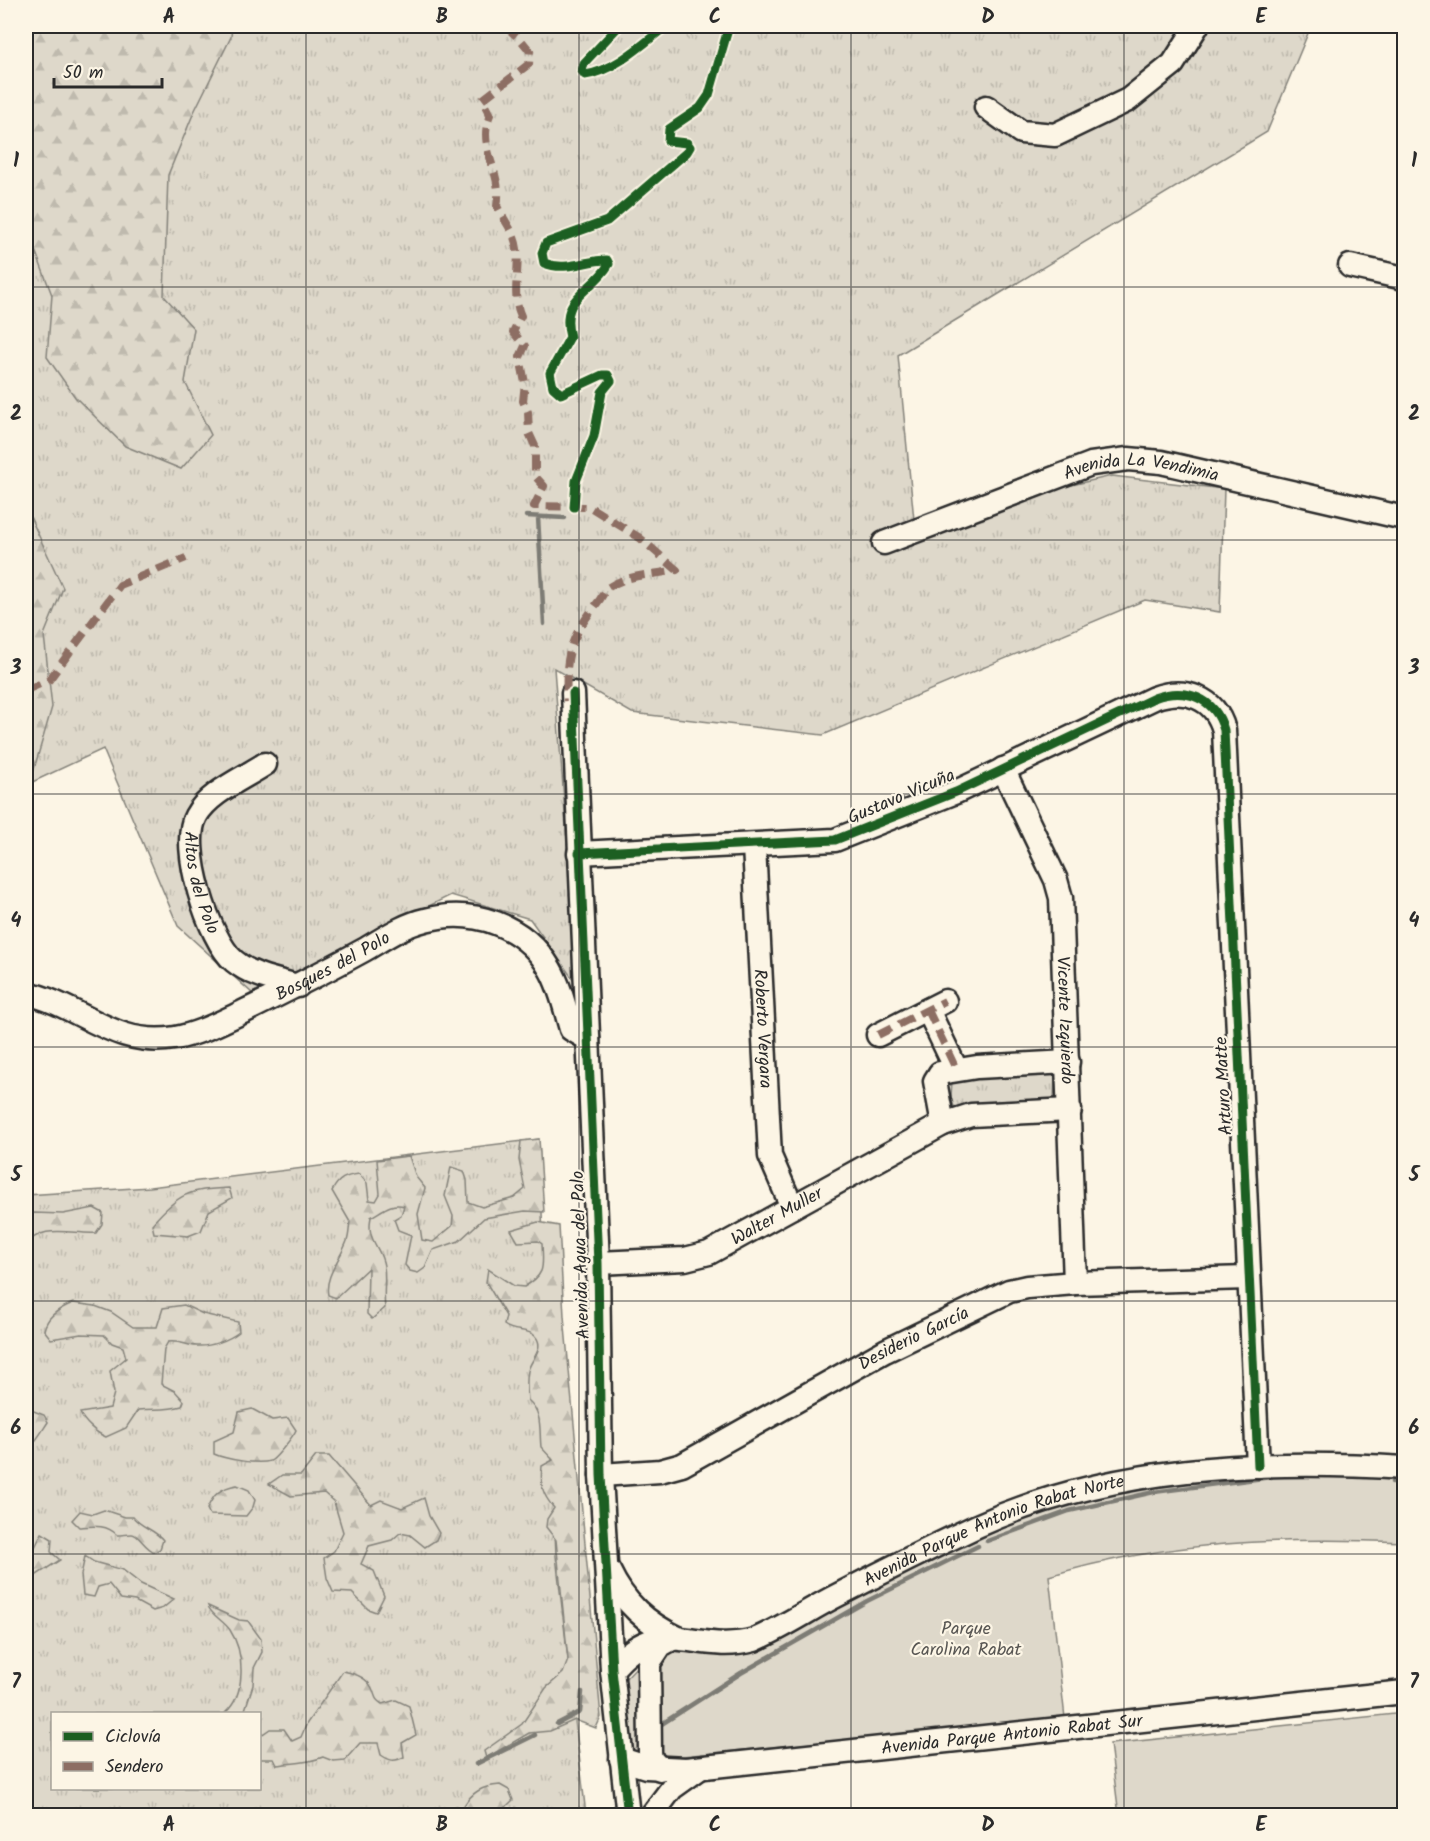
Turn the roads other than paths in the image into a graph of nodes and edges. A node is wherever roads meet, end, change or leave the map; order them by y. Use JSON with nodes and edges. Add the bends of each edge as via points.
{"nodes":[{"id":1,"x":1197,"y":26,"type":"edge"},
{"id":2,"x":986,"y":107,"type":"dead end"},
{"id":3,"x":1350,"y":266,"type":"dead end"},
{"id":4,"x":1404,"y":278,"type":"edge"},
{"id":5,"x":1404,"y":518,"type":"edge"},
{"id":6,"x":884,"y":543,"type":"dead end"},
{"id":7,"x":573,"y":693,"type":"dead end"},
{"id":8,"x":1212,"y":707,"type":"joint"},
{"id":9,"x":265,"y":764,"type":"dead end"},
{"id":10,"x":1003,"y":770,"type":"junction"},
{"id":11,"x":754,"y":846,"type":"junction"},
{"id":12,"x":579,"y":853,"type":"junction"},
{"id":13,"x":298,"y":986,"type":"junction"},
{"id":14,"x":26,"y":993,"type":"edge"},
{"id":15,"x":878,"y":1035,"type":"dead end"},
{"id":16,"x":588,"y":1039,"type":"junction"},
{"id":17,"x":1068,"y":1062,"type":"junction"},
{"id":18,"x":956,"y":1069,"type":"junction"},
{"id":19,"x":1070,"y":1110,"type":"junction"},
{"id":20,"x":943,"y":1124,"type":"junction"},
{"id":21,"x":792,"y":1207,"type":"junction"},
{"id":22,"x":598,"y":1263,"type":"junction"},
{"id":23,"x":1248,"y":1278,"type":"junction"},
{"id":24,"x":1075,"y":1283,"type":"junction"},
{"id":25,"x":1258,"y":1466,"type":"junction"},
{"id":26,"x":1404,"y":1468,"type":"edge"},
{"id":27,"x":601,"y":1474,"type":"junction"},
{"id":28,"x":605,"y":1557,"type":"junction"},
{"id":29,"x":676,"y":1639,"type":"junction"},
{"id":30,"x":612,"y":1670,"type":"junction"},
{"id":31,"x":1404,"y":1692,"type":"edge"},
{"id":32,"x":621,"y":1759,"type":"junction"},
{"id":33,"x":702,"y":1767,"type":"junction"},
{"id":34,"x":660,"y":1769,"type":"junction"},
{"id":35,"x":628,"y":1815,"type":"edge"},
{"id":36,"x":651,"y":1815,"type":"edge"}],
"edges":[{"from":1,"to":2,"type":"street","via":[[1173,64],[1128,100],[1055,135],[1021,132]]},
{"from":3,"to":4,"type":"street"},
{"from":5,"to":6,"type":"street","name":"Avenida La Vendimia","via":[[1161,462],[1128,459],[1071,471]]},
{"from":7,"to":12,"type":"street","name":"Avenida Agua del Palo"},
{"from":8,"to":10,"type":"street","name":"Gustavo Vicuña","via":[[1192,694],[1168,693]]},
{"from":8,"to":23,"type":"street","name":"Arturo Matte","via":[[1224,730]]},
{"from":9,"to":13,"type":"street","name":"Altos del Polo","via":[[205,803],[193,822],[189,847],[215,935],[225,952],[250,972]]},
{"from":10,"to":11,"type":"street","name":"Gustavo Vicuña","via":[[847,837]]},
{"from":10,"to":17,"type":"street","name":"Vicente Izquierdo","via":[[1059,888]]},
{"from":11,"to":12,"type":"street","name":"Gustavo Vicuña"},
{"from":11,"to":21,"type":"street","name":"Roberto Vergara","via":[[770,1156]]},
{"from":12,"to":16,"type":"street","name":"Avenida Agua del Palo"},
{"from":13,"to":14,"type":"street","name":"Bosques del Polo","via":[[203,1030],[158,1040],[117,1033]]},
{"from":13,"to":16,"type":"street","name":"Bosques del Polo","via":[[422,920],[452,915],[482,918],[510,929],[535,948],[556,980],[571,1029]]},
{"from":15,"to":18,"type":"street","via":[[936,1006]]},
{"from":16,"to":22,"type":"street","name":"Avenida Agua del Palo"},
{"from":17,"to":18,"type":"street"},
{"from":17,"to":19,"type":"street","name":"Vicente Izquierdo"},
{"from":18,"to":20,"type":"street","via":[[940,1073],[935,1080]]},
{"from":19,"to":20,"type":"street","name":"Walter Muller","via":[[971,1115]]},
{"from":19,"to":24,"type":"street","name":"Vicente Izquierdo"},
{"from":20,"to":21,"type":"street","name":"Walter Muller"},
{"from":21,"to":22,"type":"street","name":"Walter Muller","via":[[697,1257]]},
{"from":22,"to":27,"type":"street","name":"Avenida Agua del Palo"},
{"from":23,"to":24,"type":"street","name":"Desiderio García"},
{"from":23,"to":25,"type":"street","name":"Arturo Matte"},
{"from":24,"to":27,"type":"street","name":"Desiderio García","via":[[1027,1287],[993,1297],[885,1351],[682,1465],[660,1471]]},
{"from":25,"to":26,"type":"street","name":"Avenida Parque Antonio Rabat Norte"},
{"from":25,"to":29,"type":"street","name":"Avenida Parque Antonio Rabat Norte","via":[[1136,1478],[1053,1498],[958,1535],[754,1640],[721,1645]]},
{"from":27,"to":28,"type":"street","name":"Avenida Agua del Palo"},
{"from":28,"to":29,"type":"street","via":[[616,1584],[632,1607]]},
{"from":28,"to":30,"type":"street","name":"Avenida Agua del Palo"},
{"from":29,"to":30,"type":"street","name":"Avenida Parque Antonio Rabat Norte","via":[[642,1642]]},
{"from":29,"to":34,"type":"street","via":[[654,1653],[648,1672],[650,1752]]},
{"from":30,"to":32,"type":"street","name":"Avenida Agua del Palo"},
{"from":31,"to":33,"type":"street","name":"Avenida Parque Antonio Rabat Sur"},
{"from":32,"to":34,"type":"street","name":"Avenida Parque Antonio Rabat Sur"},
{"from":32,"to":35,"type":"street","name":"Avenida Agua del Palo"},
{"from":33,"to":34,"type":"street","name":"Avenida Parque Antonio Rabat Sur"},
{"from":33,"to":36,"type":"street","via":[[672,1788]]}]}
